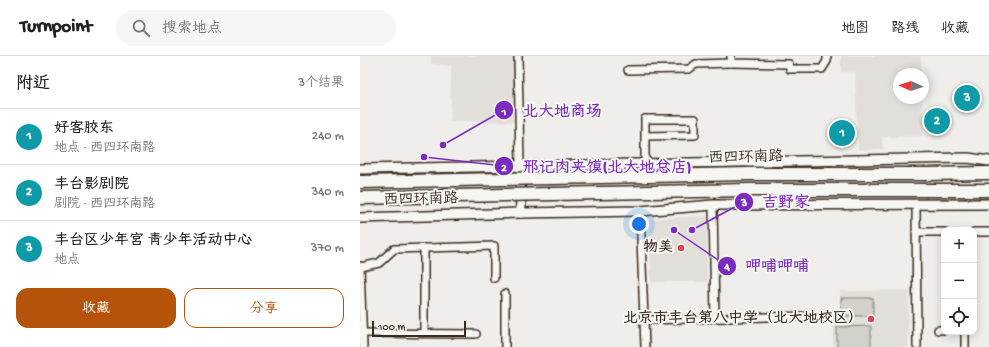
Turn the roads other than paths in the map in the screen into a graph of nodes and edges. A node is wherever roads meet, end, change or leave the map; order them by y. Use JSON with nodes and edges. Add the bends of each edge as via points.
{"nodes":[{"id":1,"x":518,"y":56,"type":"edge"},
{"id":2,"x":827,"y":56,"type":"edge"},
{"id":3,"x":731,"y":60,"type":"edge"},
{"id":4,"x":628,"y":70,"type":"dead end"},
{"id":5,"x":645,"y":136,"type":"junction"},
{"id":6,"x":989,"y":161,"type":"edge"},
{"id":7,"x":769,"y":162,"type":"junction"},
{"id":8,"x":645,"y":164,"type":"junction"},
{"id":9,"x":520,"y":166,"type":"junction"},
{"id":10,"x":360,"y":169,"type":"edge"},
{"id":11,"x":989,"y":173,"type":"edge"},
{"id":12,"x":520,"y":178,"type":"junction"},
{"id":13,"x":360,"y":182,"type":"edge"},
{"id":14,"x":989,"y":190,"type":"edge"},
{"id":15,"x":521,"y":194,"type":"junction"},
{"id":16,"x":360,"y":198,"type":"edge"},
{"id":17,"x":916,"y":204,"type":"junction"},
{"id":18,"x":989,"y":204,"type":"edge"},
{"id":19,"x":770,"y":205,"type":"junction"},
{"id":20,"x":713,"y":206,"type":"junction"},
{"id":21,"x":640,"y":211,"type":"junction"},
{"id":22,"x":522,"y":212,"type":"junction"},
{"id":23,"x":360,"y":218,"type":"edge"},
{"id":24,"x":918,"y":232,"type":"junction"},
{"id":25,"x":941,"y":232,"type":"edge"},
{"id":26,"x":977,"y":232,"type":"edge"},
{"id":27,"x":989,"y":232,"type":"edge"},
{"id":28,"x":424,"y":248,"type":"junction"},
{"id":29,"x":360,"y":267,"type":"edge"},
{"id":30,"x":494,"y":278,"type":"dead end"},
{"id":31,"x":505,"y":294,"type":"dead end"},
{"id":32,"x":814,"y":316,"type":"dead end"},
{"id":33,"x":715,"y":318,"type":"junction"},
{"id":34,"x":645,"y":320,"type":"junction"},
{"id":35,"x":361,"y":333,"type":"edge"},
{"id":36,"x":424,"y":333,"type":"junction"},
{"id":37,"x":476,"y":334,"type":"dead end"},
{"id":38,"x":966,"y":335,"type":"edge"},
{"id":39,"x":917,"y":346,"type":"dead end"},
{"id":40,"x":363,"y":347,"type":"edge"},
{"id":41,"x":505,"y":347,"type":"edge"},
{"id":42,"x":645,"y":347,"type":"edge"},
{"id":43,"x":965,"y":347,"type":"edge"}],
"edges":[{"from":1,"to":9,"type":"street"},
{"from":2,"to":3,"type":"street","via":[[822,69],[790,69],[789,64]]},
{"from":3,"to":4,"type":"street","via":[[696,64],[689,69]]},
{"from":5,"to":5,"type":"street","via":[[645,119],[695,119],[695,135]]},
{"from":5,"to":8,"type":"street"},
{"from":6,"to":7,"type":"street","name":"西四环南路","via":[[968,158]]},
{"from":7,"to":8,"type":"street","name":"西四环南路"},
{"from":7,"to":12,"type":"main road","name":"西四环南路","via":[[743,174]]},
{"from":8,"to":9,"type":"street","name":"西四环南路"},
{"from":9,"to":10,"type":"street","name":"西四环南路"},
{"from":9,"to":12,"type":"street"},
{"from":11,"to":13,"type":"highway","name":"西四环南路","bridge":true,"via":[[740,174]]},
{"from":12,"to":13,"type":"main road","name":"西四环南路"},
{"from":12,"to":15,"type":"street"},
{"from":14,"to":16,"type":"highway","name":"西四环南路","bridge":true,"via":[[740,190]]},
{"from":15,"to":16,"type":"main road","name":"西四环南路"},
{"from":15,"to":19,"type":"main road","name":"西四环南路","via":[[743,190]]},
{"from":15,"to":22,"type":"street"},
{"from":17,"to":18,"type":"street","name":"西四环南路"},
{"from":17,"to":19,"type":"street","name":"西四环南路"},
{"from":17,"to":24,"type":"street"},
{"from":19,"to":20,"type":"street","name":"西四环南路"},
{"from":20,"to":21,"type":"street","name":"西四环南路"},
{"from":20,"to":33,"type":"street"},
{"from":21,"to":22,"type":"street","name":"西四环南路"},
{"from":21,"to":34,"type":"street"},
{"from":22,"to":23,"type":"street","name":"西四环南路"},
{"from":24,"to":25,"type":"street"},
{"from":24,"to":39,"type":"street"},
{"from":26,"to":27,"type":"street"},
{"from":28,"to":29,"type":"street","via":[[394,249],[379,263]]},
{"from":28,"to":30,"type":"street","via":[[494,246]]},
{"from":28,"to":36,"type":"street"},
{"from":29,"to":35,"type":"street"},
{"from":31,"to":41,"type":"street"},
{"from":32,"to":33,"type":"street"},
{"from":33,"to":34,"type":"street"},
{"from":34,"to":42,"type":"street"},
{"from":35,"to":36,"type":"street"},
{"from":35,"to":40,"type":"street"},
{"from":36,"to":37,"type":"street"},
{"from":38,"to":43,"type":"street"}]}
